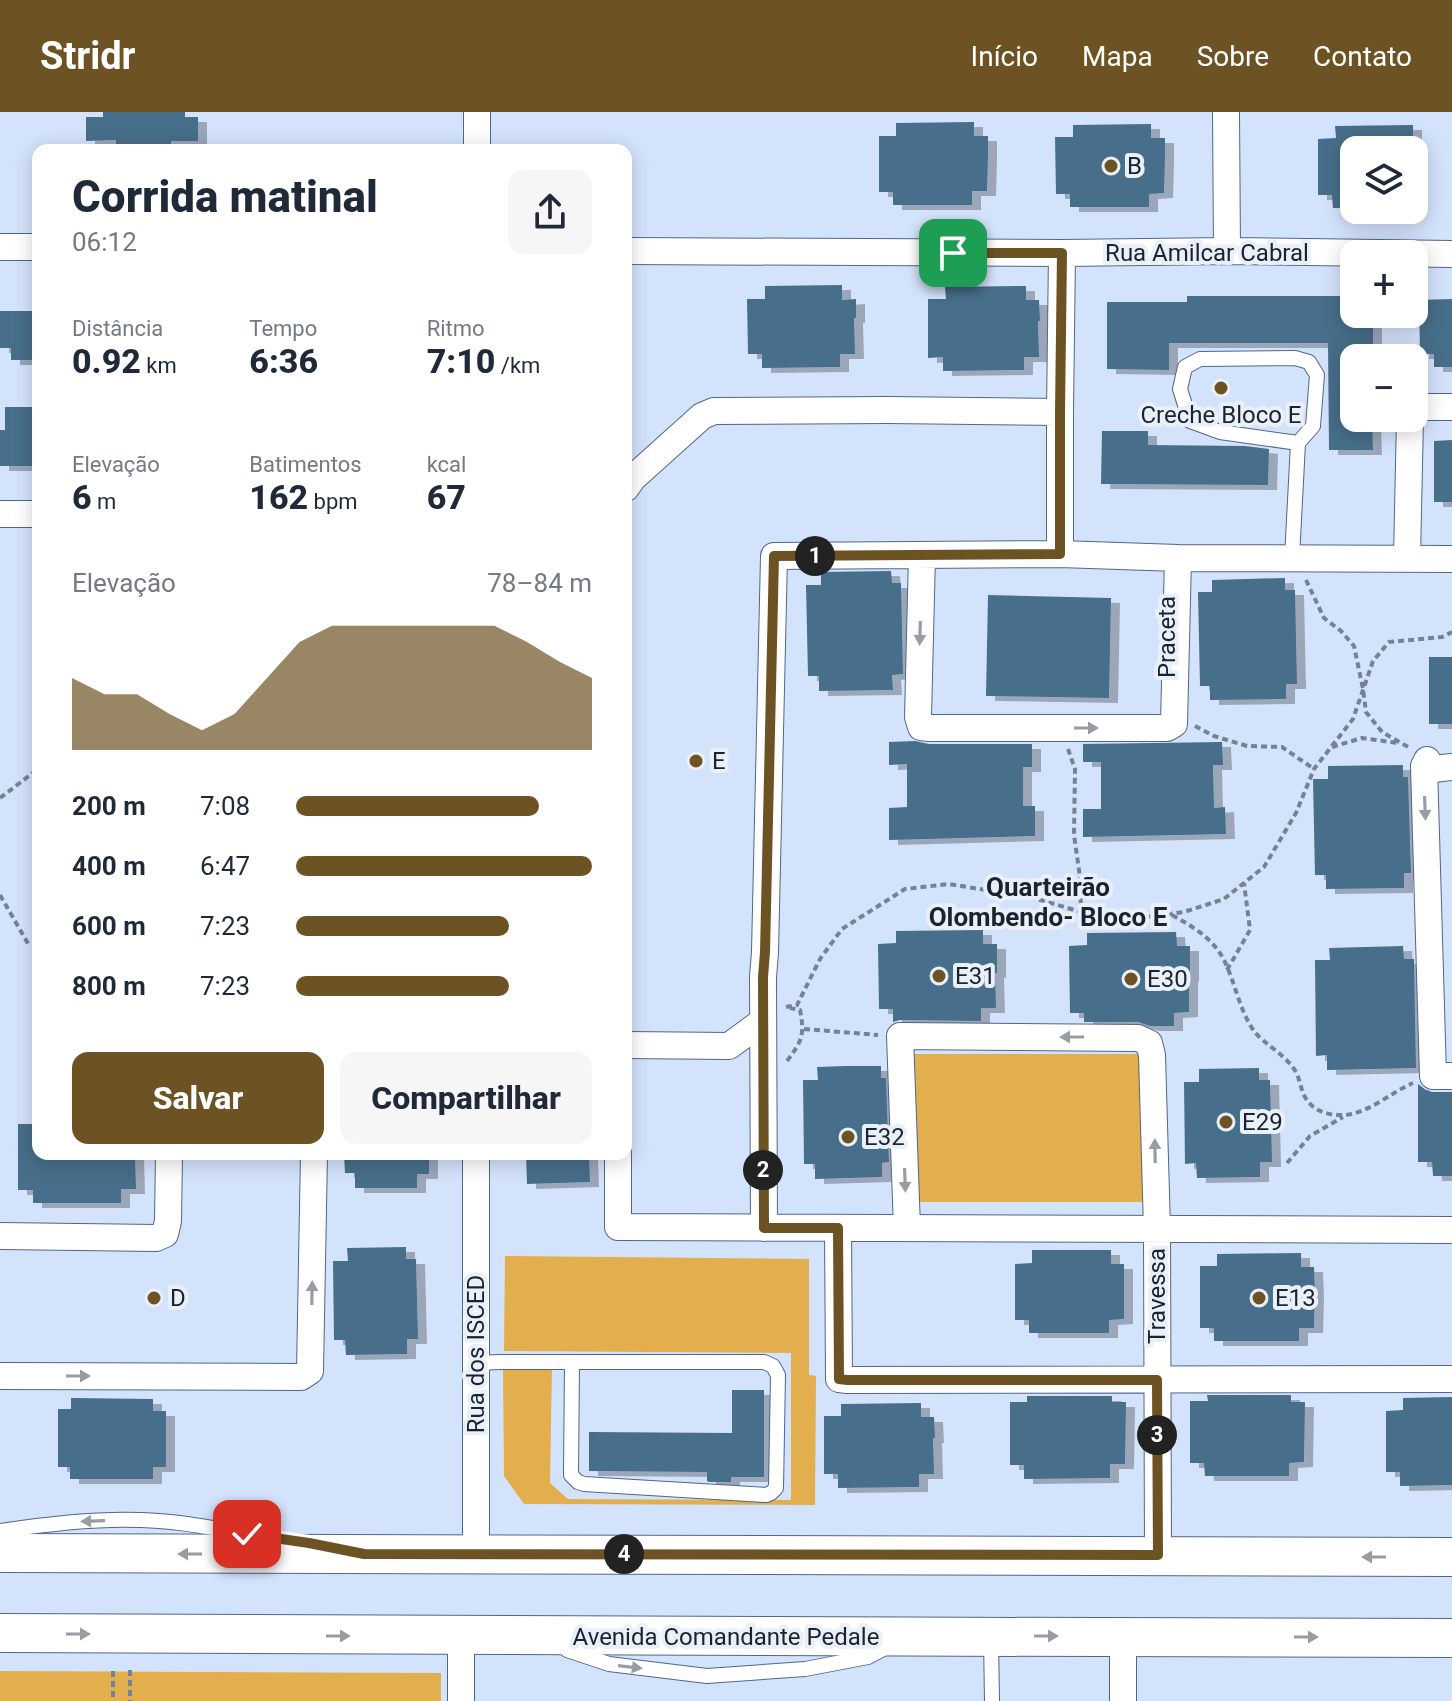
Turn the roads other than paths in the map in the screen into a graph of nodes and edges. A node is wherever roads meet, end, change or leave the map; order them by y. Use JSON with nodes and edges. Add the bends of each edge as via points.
{"nodes":[{"id":1,"x":477,"y":112,"type":"edge"},
{"id":2,"x":1226,"y":112,"type":"edge"},
{"id":3,"x":477,"y":144,"type":"edge"},
{"id":4,"x":0,"y":247,"type":"edge"},
{"id":5,"x":32,"y":247,"type":"edge"},
{"id":6,"x":632,"y":251,"type":"edge"},
{"id":7,"x":1227,"y":251,"type":"junction"},
{"id":8,"x":1062,"y":253,"type":"junction"},
{"id":9,"x":1452,"y":254,"type":"edge"},
{"id":10,"x":1428,"y":407,"type":"edge"},
{"id":11,"x":1452,"y":407,"type":"edge"},
{"id":12,"x":1060,"y":412,"type":"junction"},
{"id":13,"x":1408,"y":432,"type":"edge"},
{"id":14,"x":1298,"y":443,"type":"junction"},
{"id":15,"x":632,"y":479,"type":"edge"},
{"id":16,"x":0,"y":514,"type":"edge"},
{"id":17,"x":32,"y":514,"type":"edge"},
{"id":18,"x":1060,"y":554,"type":"junction"},
{"id":19,"x":922,"y":555,"type":"junction"},
{"id":20,"x":1178,"y":558,"type":"junction"},
{"id":21,"x":1407,"y":558,"type":"junction"},
{"id":22,"x":1452,"y":559,"type":"edge"},
{"id":23,"x":1299,"y":567,"type":"junction"},
{"id":24,"x":1452,"y":767,"type":"edge"},
{"id":25,"x":763,"y":1021,"type":"junction"},
{"id":26,"x":632,"y":1045,"type":"edge"},
{"id":27,"x":729,"y":1046,"type":"junction"},
{"id":28,"x":762,"y":1068,"type":"junction"},
{"id":29,"x":1442,"y":1076,"type":"edge"},
{"id":30,"x":169,"y":1160,"type":"edge"},
{"id":31,"x":314,"y":1160,"type":"edge"},
{"id":32,"x":476,"y":1160,"type":"edge"},
{"id":33,"x":618,"y":1160,"type":"edge"},
{"id":34,"x":764,"y":1228,"type":"junction"},
{"id":35,"x":838,"y":1228,"type":"junction"},
{"id":36,"x":907,"y":1228,"type":"junction"},
{"id":37,"x":1157,"y":1229,"type":"junction"},
{"id":38,"x":1452,"y":1230,"type":"edge"},
{"id":39,"x":0,"y":1236,"type":"edge"},
{"id":40,"x":572,"y":1362,"type":"junction"},
{"id":41,"x":476,"y":1363,"type":"junction"},
{"id":42,"x":0,"y":1376,"type":"edge"},
{"id":43,"x":1452,"y":1379,"type":"edge"},
{"id":44,"x":1157,"y":1380,"type":"junction"},
{"id":45,"x":0,"y":1531,"type":"edge"},
{"id":46,"x":0,"y":1553,"type":"edge"},
{"id":47,"x":364,"y":1554,"type":"junction"},
{"id":48,"x":476,"y":1554,"type":"junction"},
{"id":49,"x":1158,"y":1555,"type":"junction"},
{"id":50,"x":1452,"y":1557,"type":"edge"},
{"id":51,"x":0,"y":1633,"type":"edge"},
{"id":52,"x":991,"y":1636,"type":"junction"},
{"id":53,"x":461,"y":1637,"type":"junction"},
{"id":54,"x":1123,"y":1637,"type":"junction"},
{"id":55,"x":1452,"y":1638,"type":"edge"},
{"id":56,"x":461,"y":1701,"type":"edge"},
{"id":57,"x":992,"y":1701,"type":"edge"},
{"id":58,"x":1123,"y":1701,"type":"edge"}],
"edges":[{"from":1,"to":3,"type":"street"},
{"from":2,"to":7,"type":"street"},
{"from":4,"to":5,"type":"street"},
{"from":6,"to":8,"type":"street","name":"Rua Amilcar Cabral"},
{"from":7,"to":8,"type":"street","name":"Rua Amilcar Cabral"},
{"from":7,"to":9,"type":"street","name":"Rua Amilcar Cabral"},
{"from":8,"to":12,"type":"street"},
{"from":10,"to":11,"type":"street"},
{"from":12,"to":15,"type":"street","via":[[714,411]]},
{"from":12,"to":18,"type":"street"},
{"from":13,"to":21,"type":"street"},
{"from":14,"to":14,"type":"lane","via":[[1220,432],[1190,421],[1180,389],[1185,367],[1200,359],[1309,362],[1317,375],[1313,426]]},
{"from":14,"to":23,"type":"lane"},
{"from":16,"to":17,"type":"street"},
{"from":18,"to":19,"type":"street"},
{"from":18,"to":20,"type":"street"},
{"from":19,"to":20,"type":"street","one_way":true,"via":[[918,717],[921,727],[929,728],[1174,724]]},
{"from":19,"to":25,"type":"street","via":[[774,556]]},
{"from":20,"to":23,"type":"street"},
{"from":21,"to":22,"type":"street"},
{"from":21,"to":23,"type":"street"},
{"from":24,"to":29,"type":"street","one_way":true,"via":[[1433,769],[1427,760],[1424,766]]},
{"from":25,"to":27,"type":"street"},
{"from":25,"to":28,"type":"street"},
{"from":26,"to":27,"type":"street"},
{"from":27,"to":28,"type":"street"},
{"from":28,"to":34,"type":"street"},
{"from":30,"to":39,"type":"street","via":[[165,1234]]},
{"from":42,"to":31,"type":"street","one_way":true,"via":[[301,1377],[310,1371]]},
{"from":32,"to":41,"type":"street","name":"Rua dos ISCED"},
{"from":33,"to":34,"type":"street","via":[[618,1227]]},
{"from":34,"to":35,"type":"street"},
{"from":35,"to":36,"type":"street"},
{"from":35,"to":44,"type":"street","via":[[839,1379]]},
{"from":36,"to":37,"type":"street"},
{"from":37,"to":36,"type":"street","name":"Travessa","one_way":true,"via":[[1149,1043],[1138,1038],[900,1036]]},
{"from":37,"to":38,"type":"street"},
{"from":37,"to":44,"type":"street","name":"Travessa"},
{"from":40,"to":40,"type":"lane","via":[[773,1366],[778,1375],[776,1488],[766,1495],[578,1482],[571,1475]]},
{"from":40,"to":41,"type":"lane"},
{"from":41,"to":48,"type":"street","name":"Rua dos ISCED"},
{"from":43,"to":44,"type":"street"},
{"from":44,"to":49,"type":"street","name":"Travessa"},
{"from":47,"to":45,"type":"lane","one_way":true,"via":[[196,1524],[140,1520]]},
{"from":47,"to":46,"type":"street","one_way":true},
{"from":47,"to":48,"type":"street"},
{"from":48,"to":49,"type":"street"},
{"from":50,"to":49,"type":"street","one_way":true},
{"from":51,"to":53,"type":"street","name":"Avenida Comandante Pedale","one_way":true},
{"from":53,"to":52,"type":"street","name":"Avenida Comandante Pedale","one_way":true},
{"from":52,"to":54,"type":"street","name":"Avenida Comandante Pedale","one_way":true},
{"from":52,"to":57,"type":"lane"},
{"from":53,"to":56,"type":"street"},
{"from":54,"to":55,"type":"street","name":"Avenida Comandante Pedale","one_way":true},
{"from":54,"to":58,"type":"street"}]}
